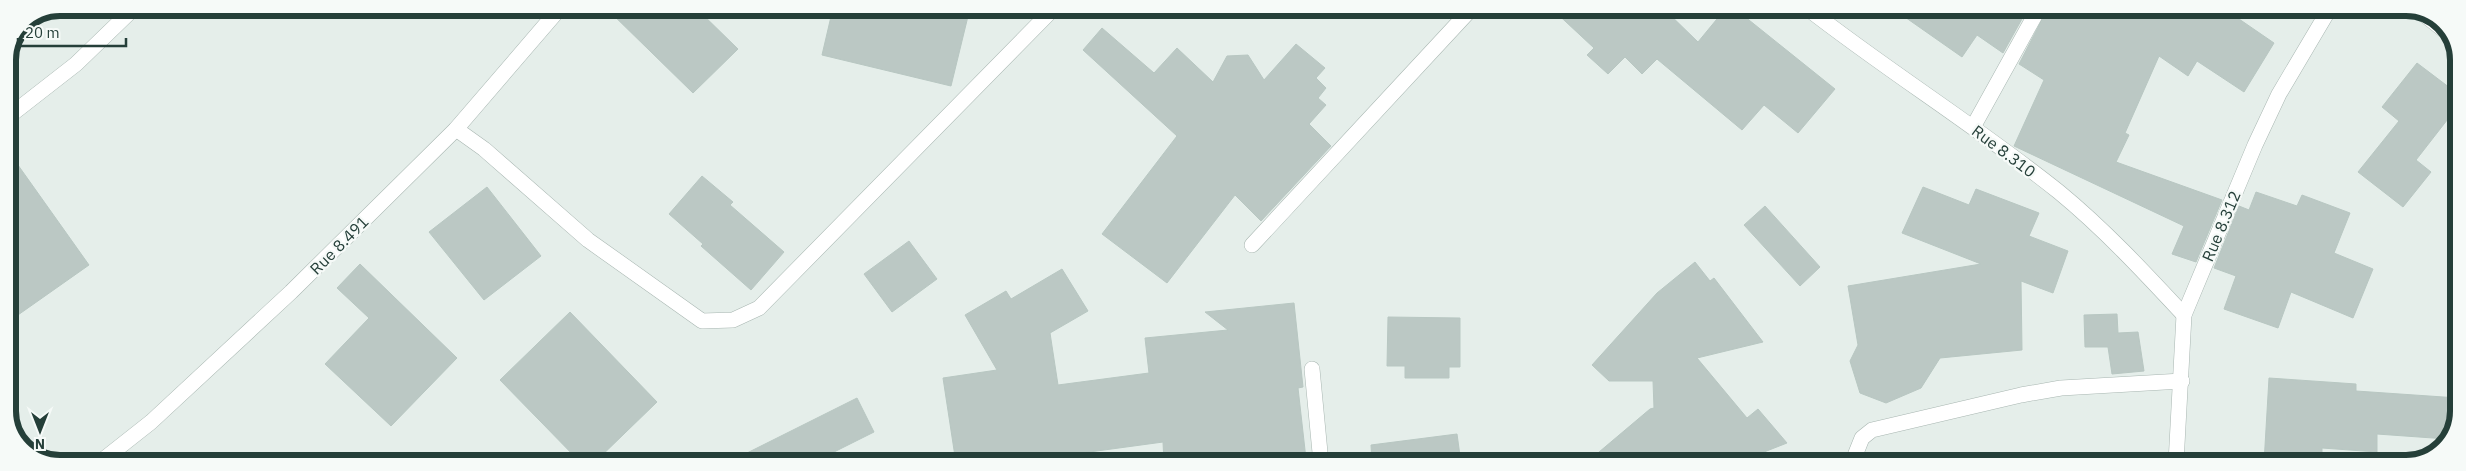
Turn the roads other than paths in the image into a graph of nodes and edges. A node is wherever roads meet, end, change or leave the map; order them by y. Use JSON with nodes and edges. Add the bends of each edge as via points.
{"nodes":[{"id":1,"x":126,"y":16,"type":"edge"},
{"id":2,"x":553,"y":16,"type":"edge"},
{"id":3,"x":1046,"y":16,"type":"edge"},
{"id":4,"x":1465,"y":16,"type":"edge"},
{"id":5,"x":1818,"y":16,"type":"edge"},
{"id":6,"x":2035,"y":16,"type":"edge"},
{"id":7,"x":2325,"y":16,"type":"edge"},
{"id":8,"x":16,"y":111,"type":"edge"},
{"id":9,"x":1973,"y":127,"type":"junction"},
{"id":10,"x":456,"y":129,"type":"junction"},
{"id":11,"x":1252,"y":245,"type":"dead end"},
{"id":12,"x":2184,"y":315,"type":"junction"},
{"id":13,"x":1312,"y":370,"type":"dead end"},
{"id":14,"x":2182,"y":381,"type":"junction"},
{"id":15,"x":108,"y":455,"type":"edge"},
{"id":16,"x":1320,"y":455,"type":"edge"},
{"id":17,"x":1855,"y":455,"type":"edge"},
{"id":18,"x":2177,"y":455,"type":"edge"}],
"edges":[{"from":1,"to":8,"type":"street","via":[[76,64]]},
{"from":2,"to":10,"type":"street","name":"Rue 8.491"},
{"from":3,"to":10,"type":"street","via":[[759,308],[733,320],[702,321],[588,240],[484,149]]},
{"from":4,"to":11,"type":"street"},
{"from":5,"to":9,"type":"street","name":"Rue 8.310"},
{"from":6,"to":9,"type":"street"},
{"from":7,"to":12,"type":"street","name":"Rue 8.312","via":[[2279,94]]},
{"from":9,"to":12,"type":"street","name":"Rue 8.310","via":[[2074,205],[2115,242]]},
{"from":10,"to":15,"type":"street","name":"Rue 8.491","via":[[263,318],[151,422]]},
{"from":12,"to":14,"type":"street","name":"Rue 8.312"},
{"from":13,"to":16,"type":"street"},
{"from":14,"to":17,"type":"street","via":[[2020,395],[1872,430],[1862,438]]},
{"from":14,"to":18,"type":"street","name":"Rue 8.312"}]}
